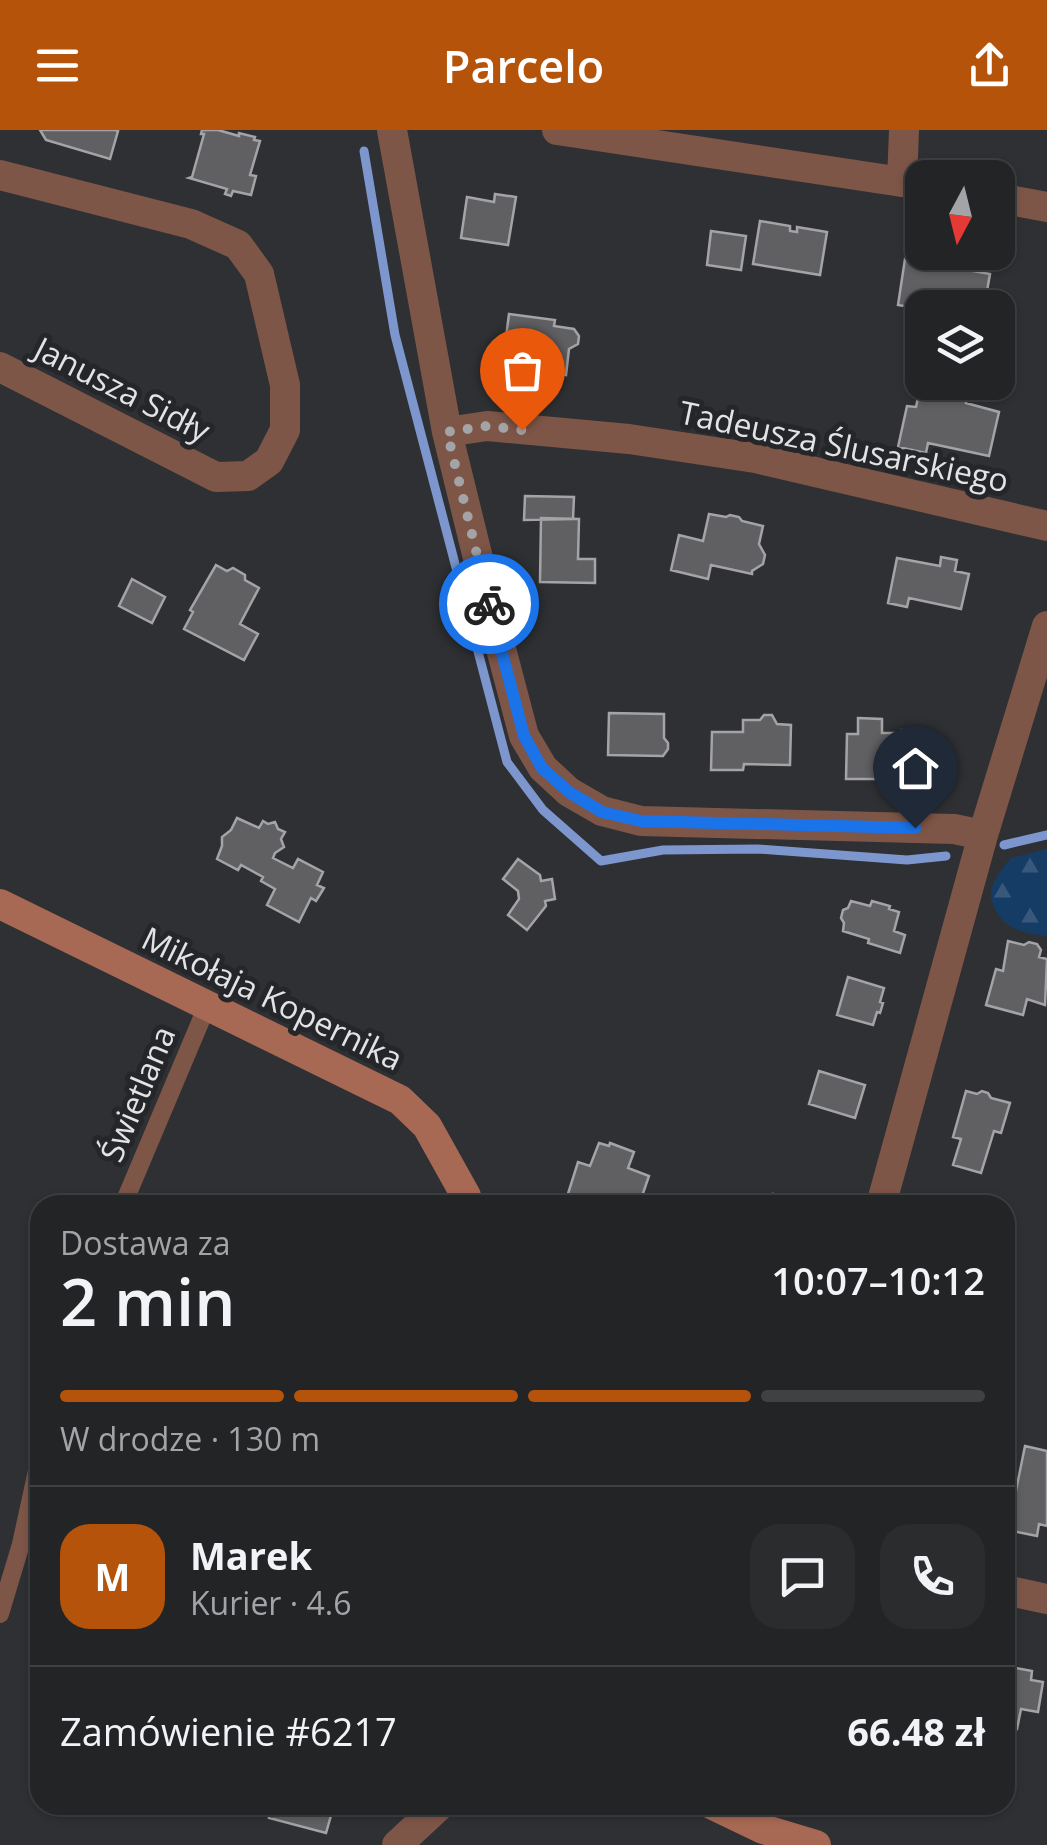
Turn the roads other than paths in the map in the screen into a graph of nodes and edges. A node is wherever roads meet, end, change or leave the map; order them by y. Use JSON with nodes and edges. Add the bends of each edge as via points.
{"nodes":[{"id":1,"x":392,"y":130,"type":"edge"},
{"id":2,"x":557,"y":130,"type":"edge"},
{"id":3,"x":904,"y":130,"type":"edge"},
{"id":4,"x":908,"y":160,"type":"edge"},
{"id":5,"x":0,"y":175,"type":"edge"},
{"id":6,"x":905,"y":183,"type":"edge"},
{"id":7,"x":1015,"y":201,"type":"edge"},
{"id":8,"x":1047,"y":207,"type":"edge"},
{"id":9,"x":0,"y":367,"type":"edge"},
{"id":10,"x":447,"y":432,"type":"junction"},
{"id":11,"x":1047,"y":526,"type":"edge"},
{"id":12,"x":1047,"y":626,"type":"edge"},
{"id":13,"x":983,"y":835,"type":"junction"},
{"id":14,"x":0,"y":904,"type":"edge"},
{"id":15,"x":208,"y":1006,"type":"junction"},
{"id":16,"x":127,"y":1195,"type":"edge"},
{"id":17,"x":465,"y":1195,"type":"edge"},
{"id":18,"x":883,"y":1195,"type":"edge"},
{"id":19,"x":30,"y":1503,"type":"edge"},
{"id":20,"x":1015,"y":1592,"type":"edge"},
{"id":21,"x":1047,"y":1599,"type":"edge"},
{"id":22,"x":0,"y":1614,"type":"edge"},
{"id":23,"x":430,"y":1815,"type":"edge"},
{"id":24,"x":734,"y":1815,"type":"edge"},
{"id":25,"x":398,"y":1845,"type":"edge"},
{"id":26,"x":816,"y":1845,"type":"edge"}],
"edges":[{"from":1,"to":10,"type":"street"},
{"from":2,"to":6,"type":"street"},
{"from":3,"to":4,"type":"street"},
{"from":5,"to":9,"type":"street","name":"Janusza Sidły","via":[[191,224],[238,245],[259,274],[284,385],[285,430],[269,460],[248,476],[216,476]]},
{"from":7,"to":8,"type":"street"},
{"from":10,"to":11,"type":"street","name":"Tadeusza Ślusarskiego","via":[[487,426],[755,458]]},
{"from":10,"to":13,"type":"street","via":[[524,736],[542,768],[569,792],[602,812],[641,821]]},
{"from":12,"to":13,"type":"street"},
{"from":13,"to":18,"type":"street"},
{"from":14,"to":15,"type":"street","name":"Mikołaja Kopernika"},
{"from":15,"to":16,"type":"lane","name":"Świetlana"},
{"from":15,"to":17,"type":"street","name":"Mikołaja Kopernika","via":[[400,1100],[427,1126]]},
{"from":19,"to":22,"type":"lane"},
{"from":20,"to":21,"type":"street"},
{"from":23,"to":25,"type":"street"},
{"from":24,"to":26,"type":"street"}]}
